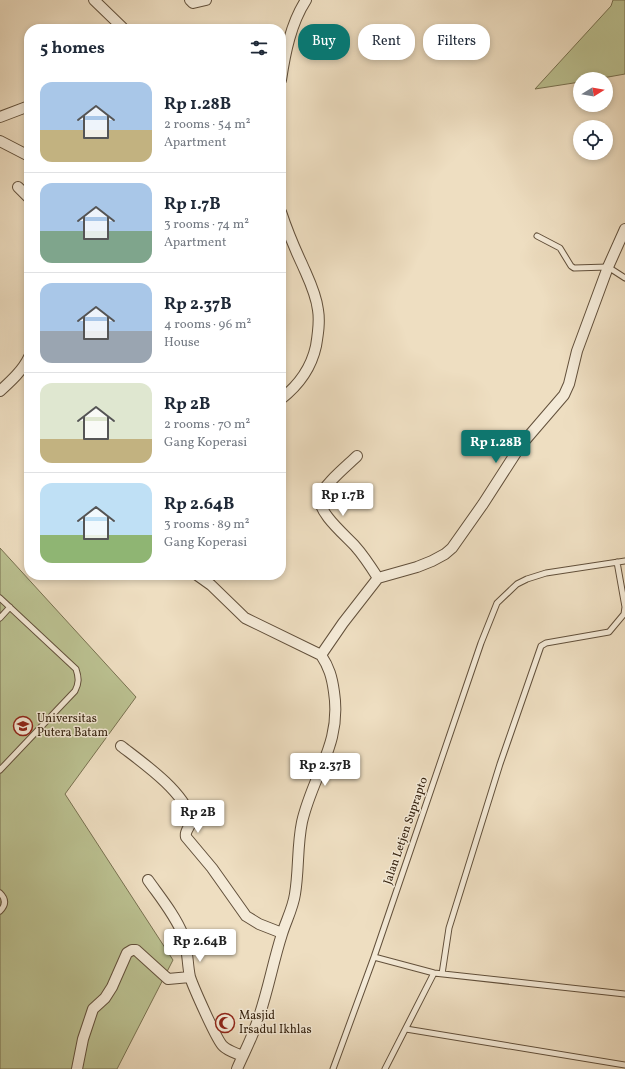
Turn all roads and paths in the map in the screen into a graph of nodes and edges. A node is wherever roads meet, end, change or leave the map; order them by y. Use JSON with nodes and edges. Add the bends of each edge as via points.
{"nodes":[{"id":1,"x":94,"y":0,"type":"edge"},
{"id":2,"x":190,"y":0,"type":"edge"},
{"id":3,"x":206,"y":0,"type":"edge"},
{"id":4,"x":306,"y":0,"type":"edge"},
{"id":5,"x":119,"y":24,"type":"edge"},
{"id":6,"x":286,"y":59,"type":"edge"},
{"id":7,"x":24,"y":108,"type":"edge"},
{"id":8,"x":0,"y":117,"type":"edge"},
{"id":9,"x":0,"y":141,"type":"edge"},
{"id":10,"x":24,"y":153,"type":"edge"},
{"id":11,"x":18,"y":187,"type":"dead end"},
{"id":12,"x":24,"y":193,"type":"edge"},
{"id":13,"x":286,"y":226,"type":"edge"},
{"id":14,"x":625,"y":229,"type":"edge"},
{"id":15,"x":537,"y":236,"type":"dead end"},
{"id":16,"x":608,"y":267,"type":"junction"},
{"id":17,"x":625,"y":278,"type":"edge"},
{"id":18,"x":24,"y":366,"type":"edge"},
{"id":19,"x":0,"y":391,"type":"edge"},
{"id":20,"x":286,"y":395,"type":"edge"},
{"id":21,"x":357,"y":456,"type":"dead end"},
{"id":22,"x":625,"y":561,"type":"edge"},
{"id":23,"x":618,"y":562,"type":"junction"},
{"id":24,"x":378,"y":578,"type":"junction"},
{"id":25,"x":204,"y":580,"type":"edge"},
{"id":26,"x":1,"y":601,"type":"edge"},
{"id":27,"x":10,"y":607,"type":"junction"},
{"id":28,"x":0,"y":618,"type":"edge"},
{"id":29,"x":320,"y":655,"type":"junction"},
{"id":30,"x":121,"y":746,"type":"dead end"},
{"id":31,"x":0,"y":770,"type":"edge"},
{"id":32,"x":148,"y":880,"type":"dead end"},
{"id":33,"x":0,"y":894,"type":"edge"},
{"id":34,"x":0,"y":911,"type":"edge"},
{"id":35,"x":282,"y":933,"type":"junction"},
{"id":36,"x":374,"y":957,"type":"junction"},
{"id":37,"x":434,"y":973,"type":"junction"},
{"id":38,"x":442,"y":974,"type":"junction"},
{"id":39,"x":190,"y":977,"type":"junction"},
{"id":40,"x":625,"y":994,"type":"edge"},
{"id":41,"x":406,"y":1029,"type":"junction"},
{"id":42,"x":242,"y":1056,"type":"junction"},
{"id":43,"x":625,"y":1065,"type":"edge"},
{"id":44,"x":613,"y":1066,"type":"edge"},
{"id":45,"x":77,"y":1069,"type":"edge"},
{"id":46,"x":237,"y":1069,"type":"edge"},
{"id":47,"x":332,"y":1069,"type":"edge"},
{"id":48,"x":385,"y":1069,"type":"edge"}],
"edges":[{"from":1,"to":5,"type":"street"},
{"from":2,"to":3,"type":"street","via":[[194,3]]},
{"from":4,"to":6,"type":"street","via":[[298,12]]},
{"from":7,"to":8,"type":"street"},
{"from":9,"to":10,"type":"street"},
{"from":11,"to":12,"type":"street"},
{"from":13,"to":20,"type":"street","via":[[311,286],[319,320],[314,356],[309,368],[302,380]]},
{"from":14,"to":16,"type":"street"},
{"from":15,"to":16,"type":"lane","via":[[560,248],[574,268]]},
{"from":16,"to":17,"type":"lane"},
{"from":16,"to":24,"type":"street","via":[[577,350],[570,384],[564,395],[521,445],[452,548],[432,561]]},
{"from":18,"to":19,"type":"street"},
{"from":21,"to":24,"type":"street","via":[[325,487],[320,501],[332,522],[369,563]]},
{"from":22,"to":23,"type":"lane","name":"Jalan Letjen Suprapto"},
{"from":23,"to":36,"type":"lane","name":"Jalan Letjen Suprapto","via":[[546,573],[527,579],[517,584],[497,603]]},
{"from":23,"to":38,"type":"lane","via":[[625,607],[624,614],[609,632],[541,646],[500,764],[449,928]]},
{"from":24,"to":29,"type":"street"},
{"from":25,"to":29,"type":"street","via":[[245,618]]},
{"from":26,"to":27,"type":"lane"},
{"from":27,"to":28,"type":"lane"},
{"from":27,"to":31,"type":"lane","via":[[76,670],[78,683],[75,691]]},
{"from":29,"to":35,"type":"street","via":[[331,673],[336,720],[334,734],[302,821],[295,894]]},
{"from":30,"to":35,"type":"street","via":[[156,774],[178,796],[192,824],[185,832],[186,837],[246,916],[258,924]]},
{"from":32,"to":39,"type":"street","via":[[183,934],[188,952]]},
{"from":33,"to":34,"type":"lane","via":[[5,902]]},
{"from":35,"to":42,"type":"street","via":[[256,1027]]},
{"from":36,"to":37,"type":"lane"},
{"from":36,"to":47,"type":"lane","name":"Jalan Letjen Suprapto"},
{"from":37,"to":38,"type":"lane"},
{"from":37,"to":41,"type":"lane"},
{"from":38,"to":40,"type":"lane"},
{"from":39,"to":42,"type":"street","via":[[221,1044]]},
{"from":39,"to":45,"type":"street","via":[[168,979],[136,950],[127,954],[112,988],[93,1009]]},
{"from":41,"to":44,"type":"lane"},
{"from":41,"to":48,"type":"lane"},
{"from":42,"to":46,"type":"street"},
{"from":43,"to":44,"type":"lane"}]}
